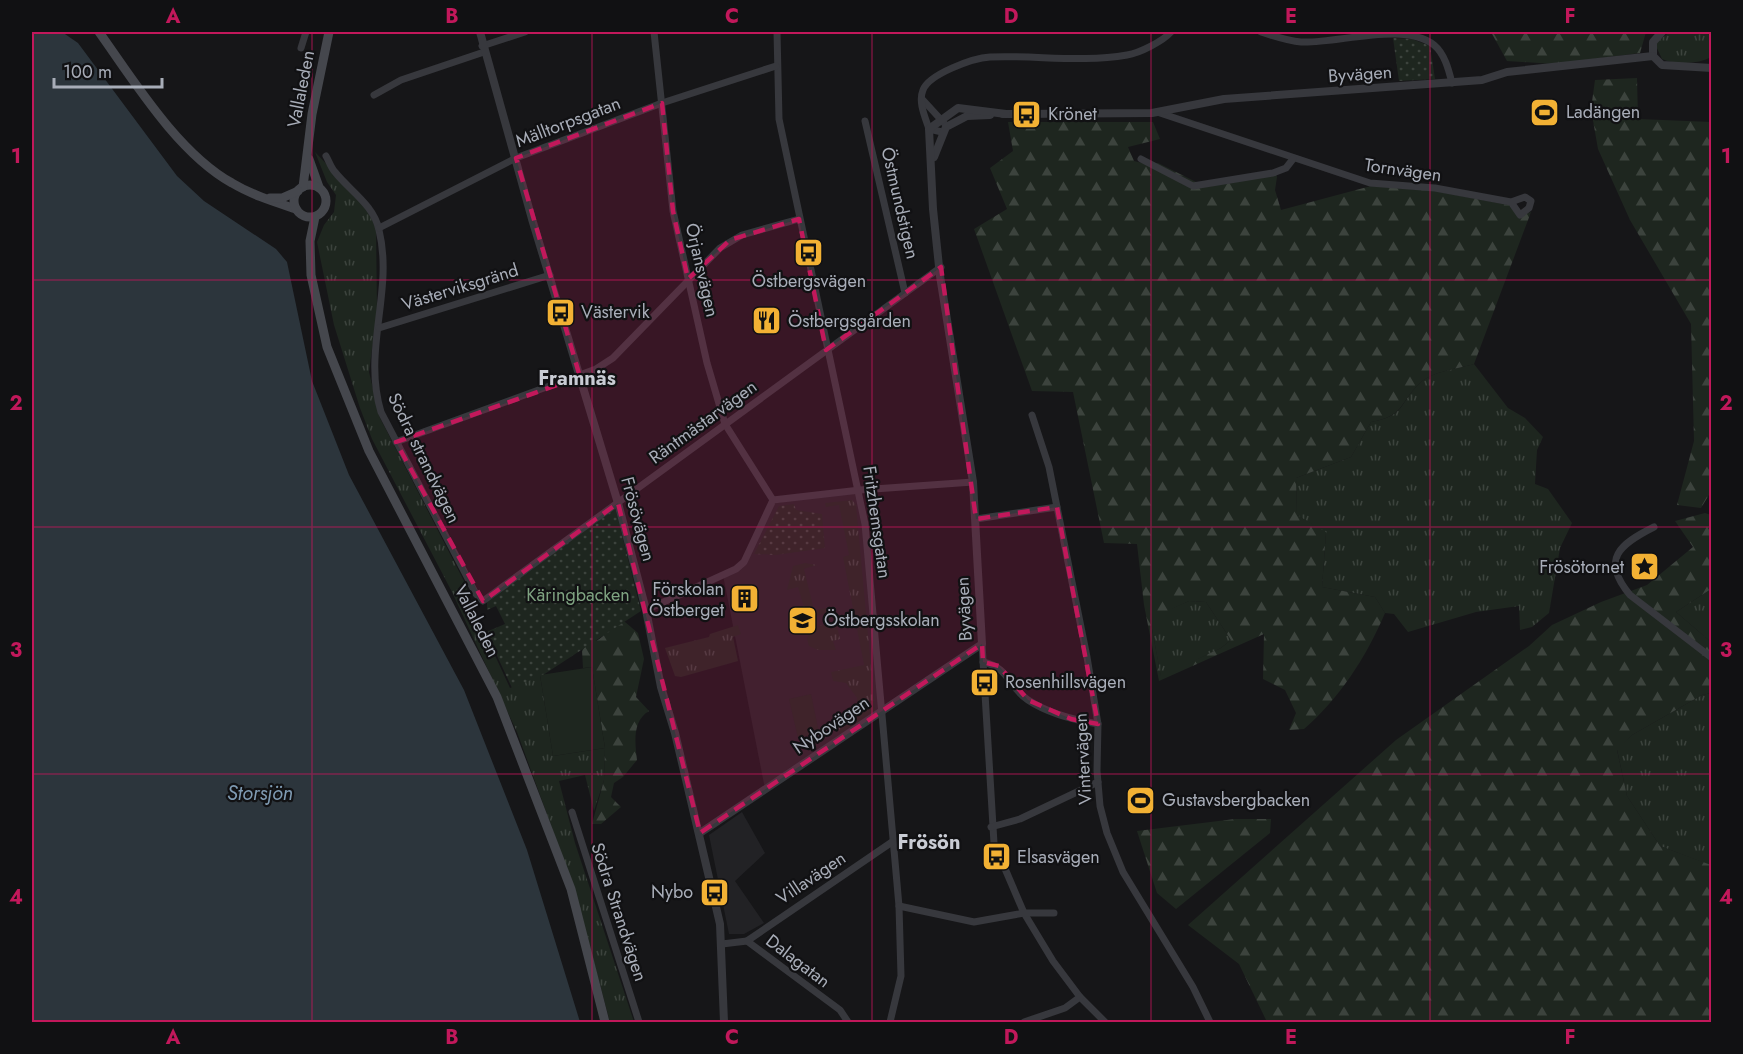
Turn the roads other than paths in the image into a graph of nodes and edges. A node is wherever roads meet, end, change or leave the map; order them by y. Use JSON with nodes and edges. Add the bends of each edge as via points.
{"nodes":[{"id":1,"x":99,"y":32,"type":"edge"},
{"id":2,"x":306,"y":32,"type":"edge"},
{"id":3,"x":329,"y":32,"type":"edge"},
{"id":4,"x":480,"y":32,"type":"edge"},
{"id":5,"x":525,"y":32,"type":"edge"},
{"id":6,"x":654,"y":32,"type":"edge"},
{"id":7,"x":777,"y":32,"type":"edge"},
{"id":8,"x":1171,"y":32,"type":"edge"},
{"id":9,"x":1260,"y":32,"type":"edge"},
{"id":10,"x":1662,"y":32,"type":"edge"},
{"id":11,"x":301,"y":48,"type":"dead end"},
{"id":12,"x":483,"y":49,"type":"junction"},
{"id":13,"x":1653,"y":56,"type":"junction"},
{"id":14,"x":776,"y":66,"type":"junction"},
{"id":15,"x":1712,"y":68,"type":"edge"},
{"id":16,"x":1452,"y":83,"type":"junction"},
{"id":17,"x":374,"y":95,"type":"dead end"},
{"id":18,"x":922,"y":99,"type":"junction"},
{"id":19,"x":662,"y":103,"type":"junction"},
{"id":20,"x":1157,"y":112,"type":"junction"},
{"id":21,"x":1006,"y":114,"type":"junction"},
{"id":22,"x":942,"y":118,"type":"junction"},
{"id":23,"x":865,"y":121,"type":"dead end"},
{"id":24,"x":929,"y":129,"type":"junction"},
{"id":25,"x":944,"y":129,"type":"junction"},
{"id":26,"x":308,"y":154,"type":"junction"},
{"id":27,"x":326,"y":156,"type":"dead end"},
{"id":28,"x":516,"y":158,"type":"junction"},
{"id":29,"x":1141,"y":159,"type":"dead end"},
{"id":30,"x":1293,"y":159,"type":"junction"},
{"id":31,"x":931,"y":164,"type":"junction"},
{"id":32,"x":319,"y":187,"type":"junction"},
{"id":33,"x":300,"y":189,"type":"junction"},
{"id":34,"x":268,"y":198,"type":"junction"},
{"id":35,"x":1511,"y":202,"type":"dead end"},
{"id":36,"x":300,"y":212,"type":"junction"},
{"id":37,"x":315,"y":217,"type":"junction"},
{"id":38,"x":800,"y":219,"type":"junction"},
{"id":39,"x":379,"y":228,"type":"junction"},
{"id":40,"x":310,"y":241,"type":"junction"},
{"id":41,"x":941,"y":267,"type":"junction"},
{"id":42,"x":550,"y":275,"type":"junction"},
{"id":43,"x":688,"y":279,"type":"junction"},
{"id":44,"x":905,"y":293,"type":"junction"},
{"id":45,"x":379,"y":328,"type":"junction"},
{"id":46,"x":826,"y":350,"type":"junction"},
{"id":47,"x":580,"y":377,"type":"junction"},
{"id":48,"x":1032,"y":415,"type":"dead end"},
{"id":49,"x":725,"y":424,"type":"junction"},
{"id":50,"x":396,"y":442,"type":"junction"},
{"id":51,"x":973,"y":482,"type":"junction"},
{"id":52,"x":860,"y":490,"type":"junction"},
{"id":53,"x":773,"y":500,"type":"junction"},
{"id":54,"x":618,"y":503,"type":"junction"},
{"id":55,"x":1058,"y":507,"type":"junction"},
{"id":56,"x":976,"y":519,"type":"junction"},
{"id":57,"x":1654,"y":527,"type":"dead end"},
{"id":58,"x":483,"y":601,"type":"joint"},
{"id":59,"x":646,"y":610,"type":"junction"},
{"id":60,"x":982,"y":644,"type":"junction"},
{"id":61,"x":1712,"y":658,"type":"edge"},
{"id":62,"x":983,"y":662,"type":"junction"},
{"id":63,"x":882,"y":711,"type":"junction"},
{"id":64,"x":1098,"y":724,"type":"junction"},
{"id":65,"x":1098,"y":782,"type":"junction"},
{"id":66,"x":572,"y":812,"type":"dead end"},
{"id":67,"x":991,"y":827,"type":"junction"},
{"id":68,"x":700,"y":833,"type":"junction"},
{"id":69,"x":892,"y":842,"type":"junction"},
{"id":70,"x":899,"y":906,"type":"junction"},
{"id":71,"x":1024,"y":913,"type":"junction"},
{"id":72,"x":1054,"y":913,"type":"dead end"},
{"id":73,"x":747,"y":941,"type":"junction"},
{"id":74,"x":722,"y":944,"type":"junction"},
{"id":75,"x":1080,"y":997,"type":"junction"},
{"id":76,"x":605,"y":1023,"type":"edge"},
{"id":77,"x":639,"y":1023,"type":"edge"},
{"id":78,"x":724,"y":1023,"type":"edge"},
{"id":79,"x":849,"y":1023,"type":"edge"},
{"id":80,"x":890,"y":1023,"type":"edge"},
{"id":81,"x":1024,"y":1023,"type":"edge"},
{"id":82,"x":1105,"y":1023,"type":"edge"},
{"id":83,"x":1210,"y":1023,"type":"edge"}],
"edges":[{"from":1,"to":34,"type":"main road","via":[[155,109],[192,150],[231,183]]},
{"from":2,"to":11,"type":"street"},
{"from":3,"to":26,"type":"main road","name":"Vallaleden"},
{"from":4,"to":12,"type":"street","name":"Frösövägen"},
{"from":5,"to":12,"type":"street"},
{"from":6,"to":19,"type":"street","name":"Örjansvägen"},
{"from":7,"to":14,"type":"street","name":"Fritzhemsgatan"},
{"from":8,"to":18,"type":"street","via":[[1130,55],[1088,59],[988,57],[929,79]]},
{"from":9,"to":16,"type":"street","via":[[1300,42],[1400,35],[1418,38],[1435,45]]},
{"from":10,"to":13,"type":"street","via":[[1653,42]]},
{"from":12,"to":17,"type":"street","via":[[401,80]]},
{"from":12,"to":28,"type":"street","name":"Frösövägen"},
{"from":13,"to":15,"type":"street","name":"Byvägen","via":[[1662,64]]},
{"from":13,"to":16,"type":"street","name":"Byvägen","via":[[1507,72]]},
{"from":14,"to":19,"type":"street","name":"Mälltorpsgatan"},
{"from":14,"to":38,"type":"street","name":"Fritzhemsgatan","via":[[779,119]]},
{"from":16,"to":20,"type":"street","name":"Byvägen","via":[[1224,99]]},
{"from":18,"to":22,"type":"street"},
{"from":18,"to":24,"type":"street"},
{"from":19,"to":28,"type":"street","name":"Mälltorpsgatan"},
{"from":19,"to":43,"type":"street","name":"Örjansvägen","via":[[673,211]]},
{"from":20,"to":21,"type":"street","name":"Byvägen"},
{"from":20,"to":30,"type":"street","name":"Tornvägen"},
{"from":21,"to":22,"type":"street","name":"Byvägen","via":[[958,108]]},
{"from":21,"to":25,"type":"street","name":"Byvägen","via":[[967,116]]},
{"from":22,"to":24,"type":"street","name":"Byvägen"},
{"from":22,"to":25,"type":"street"},
{"from":23,"to":44,"type":"street","name":"Östmundstigen"},
{"from":24,"to":25,"type":"street"},
{"from":24,"to":31,"type":"street","name":"Byvägen"},
{"from":25,"to":31,"type":"street","name":"Byvägen"},
{"from":26,"to":32,"type":"main road","name":"Vallaleden"},
{"from":26,"to":33,"type":"main road","name":"Vallaleden"},
{"from":27,"to":39,"type":"street","name":"Södra strandvägen","via":[[333,171],[363,202]]},
{"from":28,"to":39,"type":"street","name":"Mälltorpsgatan"},
{"from":28,"to":42,"type":"street","name":"Frösövägen"},
{"from":29,"to":30,"type":"street","via":[[1194,186],[1273,173],[1286,168]]},
{"from":30,"to":35,"type":"street","name":"Tornvägen","via":[[1376,184],[1435,188]]},
{"from":31,"to":41,"type":"street","name":"Byvägen"},
{"from":32,"to":33,"type":"main road"},
{"from":32,"to":37,"type":"main road","via":[[327,201]]},
{"from":33,"to":34,"type":"main road","via":[[282,198]]},
{"from":33,"to":36,"type":"main road","via":[[294,200]]},
{"from":34,"to":36,"type":"main road"},
{"from":36,"to":37,"type":"main road"},
{"from":36,"to":40,"type":"main road","name":"Vallaleden"},
{"from":37,"to":40,"type":"main road","name":"Vallaleden"},
{"from":38,"to":43,"type":"street","via":[[730,240]]},
{"from":38,"to":46,"type":"street","name":"Fritzhemsgatan"},
{"from":39,"to":45,"type":"street","name":"Södra strandvägen"},
{"from":40,"to":76,"type":"main road","name":"Vallaleden","via":[[311,275],[327,347],[369,450],[496,697],[571,889]]},
{"from":41,"to":44,"type":"street","name":"Räntmästarvägen"},
{"from":41,"to":51,"type":"street","name":"Byvägen"},
{"from":42,"to":45,"type":"street","name":"Västerviksgränd"},
{"from":42,"to":47,"type":"street","name":"Frösövägen"},
{"from":43,"to":47,"type":"street","via":[[613,358]]},
{"from":43,"to":49,"type":"street","name":"Örjansvägen"},
{"from":44,"to":46,"type":"street","name":"Räntmästarvägen"},
{"from":45,"to":50,"type":"street","name":"Södra strandvägen","via":[[373,360],[375,390]]},
{"from":46,"to":49,"type":"street","name":"Räntmästarvägen"},
{"from":46,"to":52,"type":"street","name":"Fritzhemsgatan"},
{"from":47,"to":50,"type":"street"},
{"from":47,"to":54,"type":"street","name":"Frösövägen"},
{"from":48,"to":55,"type":"street","name":"Vintervägen"},
{"from":49,"to":53,"type":"street","name":"Örjansvägen"},
{"from":49,"to":54,"type":"street","name":"Räntmästarvägen"},
{"from":50,"to":58,"type":"street","name":"Södra strandvägen"},
{"from":51,"to":52,"type":"street"},
{"from":51,"to":56,"type":"street","name":"Byvägen"},
{"from":52,"to":53,"type":"street"},
{"from":52,"to":63,"type":"street","name":"Fritzhemsgatan"},
{"from":53,"to":59,"type":"street","via":[[744,562],[736,569]]},
{"from":54,"to":58,"type":"street","name":"Räntmästarvägen"},
{"from":54,"to":59,"type":"street","name":"Frösövägen"},
{"from":55,"to":56,"type":"street"},
{"from":55,"to":64,"type":"street","name":"Vintervägen"},
{"from":56,"to":60,"type":"street","name":"Byvägen"},
{"from":57,"to":61,"type":"street","via":[[1626,541],[1617,552],[1619,581]]},
{"from":59,"to":68,"type":"street","name":"Frösövägen","via":[[661,687]]},
{"from":60,"to":62,"type":"street","name":"Byvägen"},
{"from":60,"to":63,"type":"street","name":"Nybovägen"},
{"from":62,"to":64,"type":"street","via":[[999,666],[1028,699],[1062,716]]},
{"from":62,"to":67,"type":"street","name":"Byvägen"},
{"from":63,"to":68,"type":"street","name":"Nybovägen"},
{"from":63,"to":69,"type":"street","name":"Fritzhemsgatan"},
{"from":64,"to":65,"type":"street","name":"Vintervägen"},
{"from":65,"to":67,"type":"street","via":[[1020,819]]},
{"from":65,"to":83,"type":"street","name":"Vintervägen","via":[[1100,806],[1114,852]]},
{"from":66,"to":77,"type":"street","name":"Södra Strandvägen"},
{"from":67,"to":71,"type":"street","name":"Byvägen"},
{"from":68,"to":74,"type":"street","name":"Frösövägen"},
{"from":69,"to":70,"type":"street","name":"Fritzhemsgatan"},
{"from":69,"to":73,"type":"street","name":"Villavägen"},
{"from":70,"to":71,"type":"street","via":[[974,922]]},
{"from":70,"to":80,"type":"street","name":"Fritzhemsgatan","via":[[901,976]]},
{"from":71,"to":72,"type":"street"},
{"from":71,"to":75,"type":"street","name":"Byvägen"},
{"from":73,"to":74,"type":"street","name":"Dalagatan"},
{"from":73,"to":79,"type":"street","name":"Dalagatan","via":[[840,1010]]},
{"from":74,"to":78,"type":"street","name":"Frösövägen"},
{"from":75,"to":81,"type":"street","via":[[1065,1008]]},
{"from":75,"to":82,"type":"street","name":"Byvägen"}]}
